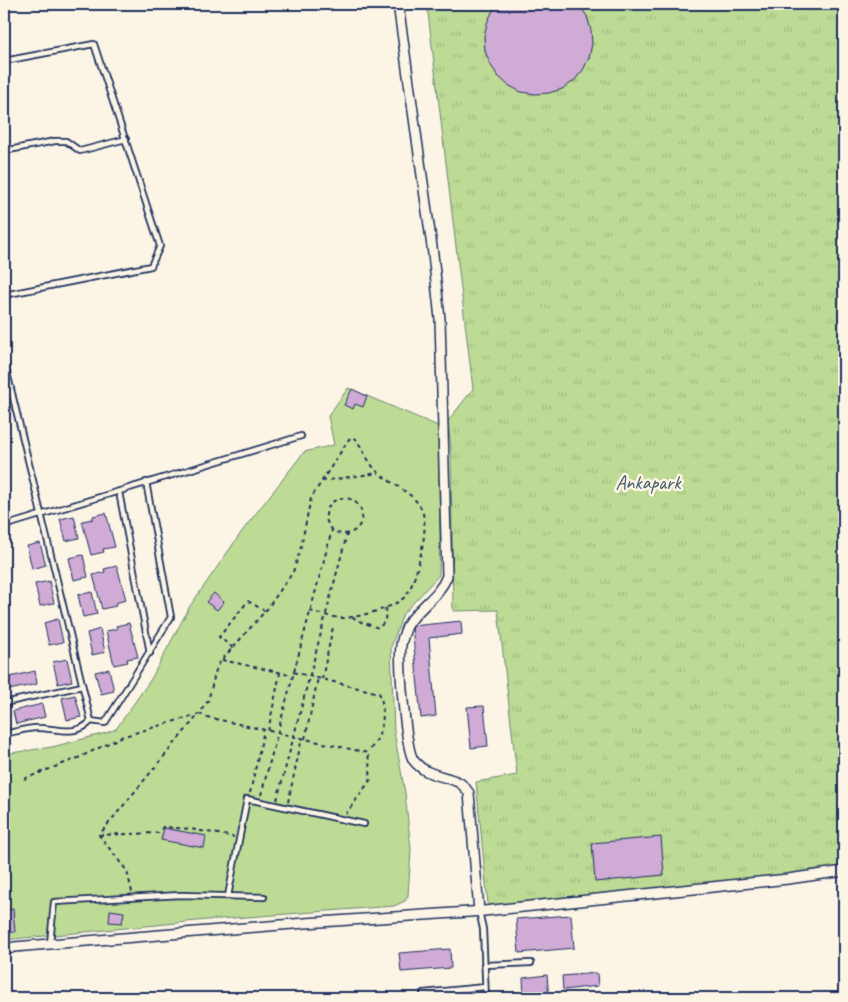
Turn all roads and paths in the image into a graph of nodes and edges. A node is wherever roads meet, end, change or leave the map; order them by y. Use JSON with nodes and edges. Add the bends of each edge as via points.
{"nodes":[{"id":1,"x":398,"y":4,"type":"edge"},
{"id":2,"x":4,"y":61,"type":"edge"},
{"id":3,"x":126,"y":139,"type":"junction"},
{"id":4,"x":4,"y":151,"type":"edge"},
{"id":5,"x":4,"y":295,"type":"edge"},
{"id":6,"x":4,"y":360,"type":"edge"},
{"id":7,"x":301,"y":436,"type":"dead end"},
{"id":8,"x":378,"y":473,"type":"junction"},
{"id":9,"x":322,"y":481,"type":"junction"},
{"id":10,"x":146,"y":482,"type":"junction"},
{"id":11,"x":119,"y":492,"type":"junction"},
{"id":12,"x":40,"y":515,"type":"junction"},
{"id":13,"x":4,"y":526,"type":"edge"},
{"id":14,"x":332,"y":530,"type":"junction"},
{"id":15,"x":347,"y":534,"type":"junction"},
{"id":16,"x":386,"y":607,"type":"junction"},
{"id":17,"x":265,"y":611,"type":"junction"},
{"id":18,"x":310,"y":611,"type":"junction"},
{"id":19,"x":326,"y":615,"type":"junction"},
{"id":20,"x":352,"y":617,"type":"junction"},
{"id":21,"x":333,"y":627,"type":"dead end"},
{"id":22,"x":233,"y":648,"type":"junction"},
{"id":23,"x":150,"y":654,"type":"junction"},
{"id":24,"x":222,"y":660,"type":"junction"},
{"id":25,"x":280,"y":673,"type":"junction"},
{"id":26,"x":292,"y":674,"type":"junction"},
{"id":27,"x":309,"y":676,"type":"junction"},
{"id":28,"x":318,"y":678,"type":"junction"},
{"id":29,"x":322,"y":679,"type":"junction"},
{"id":30,"x":82,"y":686,"type":"junction"},
{"id":31,"x":4,"y":703,"type":"edge"},
{"id":32,"x":198,"y":714,"type":"junction"},
{"id":33,"x":91,"y":721,"type":"junction"},
{"id":34,"x":264,"y":730,"type":"junction"},
{"id":35,"x":268,"y":731,"type":"junction"},
{"id":36,"x":277,"y":733,"type":"junction"},
{"id":37,"x":4,"y":734,"type":"edge"},
{"id":38,"x":294,"y":736,"type":"junction"},
{"id":39,"x":303,"y":739,"type":"junction"},
{"id":40,"x":368,"y":753,"type":"junction"},
{"id":41,"x":24,"y":779,"type":"dead end"},
{"id":42,"x":249,"y":800,"type":"junction"},
{"id":43,"x":259,"y":802,"type":"junction"},
{"id":44,"x":276,"y":805,"type":"junction"},
{"id":45,"x":287,"y":808,"type":"junction"},
{"id":46,"x":342,"y":820,"type":"junction"},
{"id":47,"x":364,"y":824,"type":"dead end"},
{"id":48,"x":98,"y":835,"type":"junction"},
{"id":49,"x":239,"y":838,"type":"junction"},
{"id":50,"x":844,"y":870,"type":"edge"},
{"id":51,"x":228,"y":896,"type":"junction"},
{"id":52,"x":134,"y":897,"type":"junction"},
{"id":53,"x":264,"y":897,"type":"dead end"},
{"id":54,"x":479,"y":911,"type":"junction"},
{"id":55,"x":50,"y":944,"type":"junction"},
{"id":56,"x":4,"y":951,"type":"edge"},
{"id":57,"x":531,"y":963,"type":"dead end"},
{"id":58,"x":484,"y":965,"type":"junction"},
{"id":59,"x":485,"y":987,"type":"junction"},
{"id":60,"x":423,"y":993,"type":"dead end"},
{"id":61,"x":486,"y":998,"type":"edge"}],
"edges":[{"from":1,"to":54,"type":"street","via":[[440,319],[448,576],[443,588],[406,628],[401,645],[404,706],[408,749],[413,760],[426,772],[460,783],[469,793]]},
{"from":2,"to":3,"type":"lane","via":[[94,44]]},
{"from":3,"to":4,"type":"lane","via":[[80,151],[66,141]]},
{"from":3,"to":5,"type":"lane","via":[[160,246],[151,266]]},
{"from":6,"to":12,"type":"lane"},
{"from":7,"to":10,"type":"lane"},
{"from":8,"to":9,"type":"path"},
{"from":8,"to":9,"type":"path","via":[[356,439],[350,438]]},
{"from":8,"to":16,"type":"path","via":[[418,503],[424,520],[419,562],[408,593]]},
{"from":9,"to":17,"type":"path","via":[[311,498],[293,572]]},
{"from":10,"to":11,"type":"lane"},
{"from":10,"to":23,"type":"lane","via":[[171,617]]},
{"from":11,"to":12,"type":"lane"},
{"from":11,"to":23,"type":"lane"},
{"from":12,"to":13,"type":"lane"},
{"from":12,"to":30,"type":"lane"},
{"from":14,"to":15,"type":"path","via":[[337,534]]},
{"from":14,"to":15,"type":"path","via":[[326,519],[328,507],[338,499],[350,499],[360,507],[362,520],[355,530]]},
{"from":14,"to":18,"type":"path"},
{"from":15,"to":19,"type":"path"},
{"from":16,"to":20,"type":"path"},
{"from":16,"to":20,"type":"path","via":[[385,621],[379,628]]},
{"from":17,"to":22,"type":"path"},
{"from":17,"to":22,"type":"path","via":[[248,601],[219,636]]},
{"from":18,"to":19,"type":"path"},
{"from":18,"to":26,"type":"path"},
{"from":19,"to":20,"type":"path"},
{"from":19,"to":27,"type":"path"},
{"from":21,"to":29,"type":"path"},
{"from":22,"to":24,"type":"path"},
{"from":23,"to":33,"type":"lane","via":[[105,723]]},
{"from":24,"to":25,"type":"path"},
{"from":24,"to":32,"type":"path","via":[[208,701]]},
{"from":25,"to":26,"type":"path"},
{"from":25,"to":35,"type":"path"},
{"from":26,"to":27,"type":"path"},
{"from":26,"to":36,"type":"path"},
{"from":27,"to":28,"type":"path"},
{"from":27,"to":38,"type":"path"},
{"from":28,"to":29,"type":"path"},
{"from":28,"to":39,"type":"path"},
{"from":29,"to":40,"type":"path","via":[[376,691],[381,695],[382,727]]},
{"from":30,"to":31,"type":"lane"},
{"from":30,"to":33,"type":"lane"},
{"from":32,"to":34,"type":"path"},
{"from":32,"to":41,"type":"path","via":[[121,737]]},
{"from":32,"to":48,"type":"path"},
{"from":33,"to":37,"type":"lane","via":[[84,728],[73,731],[32,728]]},
{"from":34,"to":35,"type":"path"},
{"from":34,"to":42,"type":"path"},
{"from":35,"to":36,"type":"path"},
{"from":36,"to":38,"type":"path"},
{"from":36,"to":43,"type":"path"},
{"from":38,"to":39,"type":"path"},
{"from":38,"to":44,"type":"path"},
{"from":39,"to":40,"type":"path"},
{"from":39,"to":45,"type":"path"},
{"from":40,"to":46,"type":"path","via":[[371,779]]},
{"from":42,"to":43,"type":"lane"},
{"from":42,"to":49,"type":"lane"},
{"from":43,"to":44,"type":"lane"},
{"from":44,"to":45,"type":"lane"},
{"from":45,"to":46,"type":"lane"},
{"from":46,"to":47,"type":"lane"},
{"from":48,"to":49,"type":"path","via":[[158,833],[163,827]]},
{"from":48,"to":52,"type":"path","via":[[127,871]]},
{"from":49,"to":51,"type":"lane"},
{"from":50,"to":54,"type":"street","via":[[788,879]]},
{"from":51,"to":52,"type":"lane"},
{"from":51,"to":53,"type":"lane"},
{"from":52,"to":55,"type":"lane","via":[[54,902]]},
{"from":54,"to":55,"type":"street"},
{"from":54,"to":58,"type":"lane"},
{"from":55,"to":56,"type":"street"},
{"from":57,"to":58,"type":"lane"},
{"from":58,"to":59,"type":"lane"},
{"from":59,"to":60,"type":"lane"},
{"from":59,"to":61,"type":"lane"}]}
